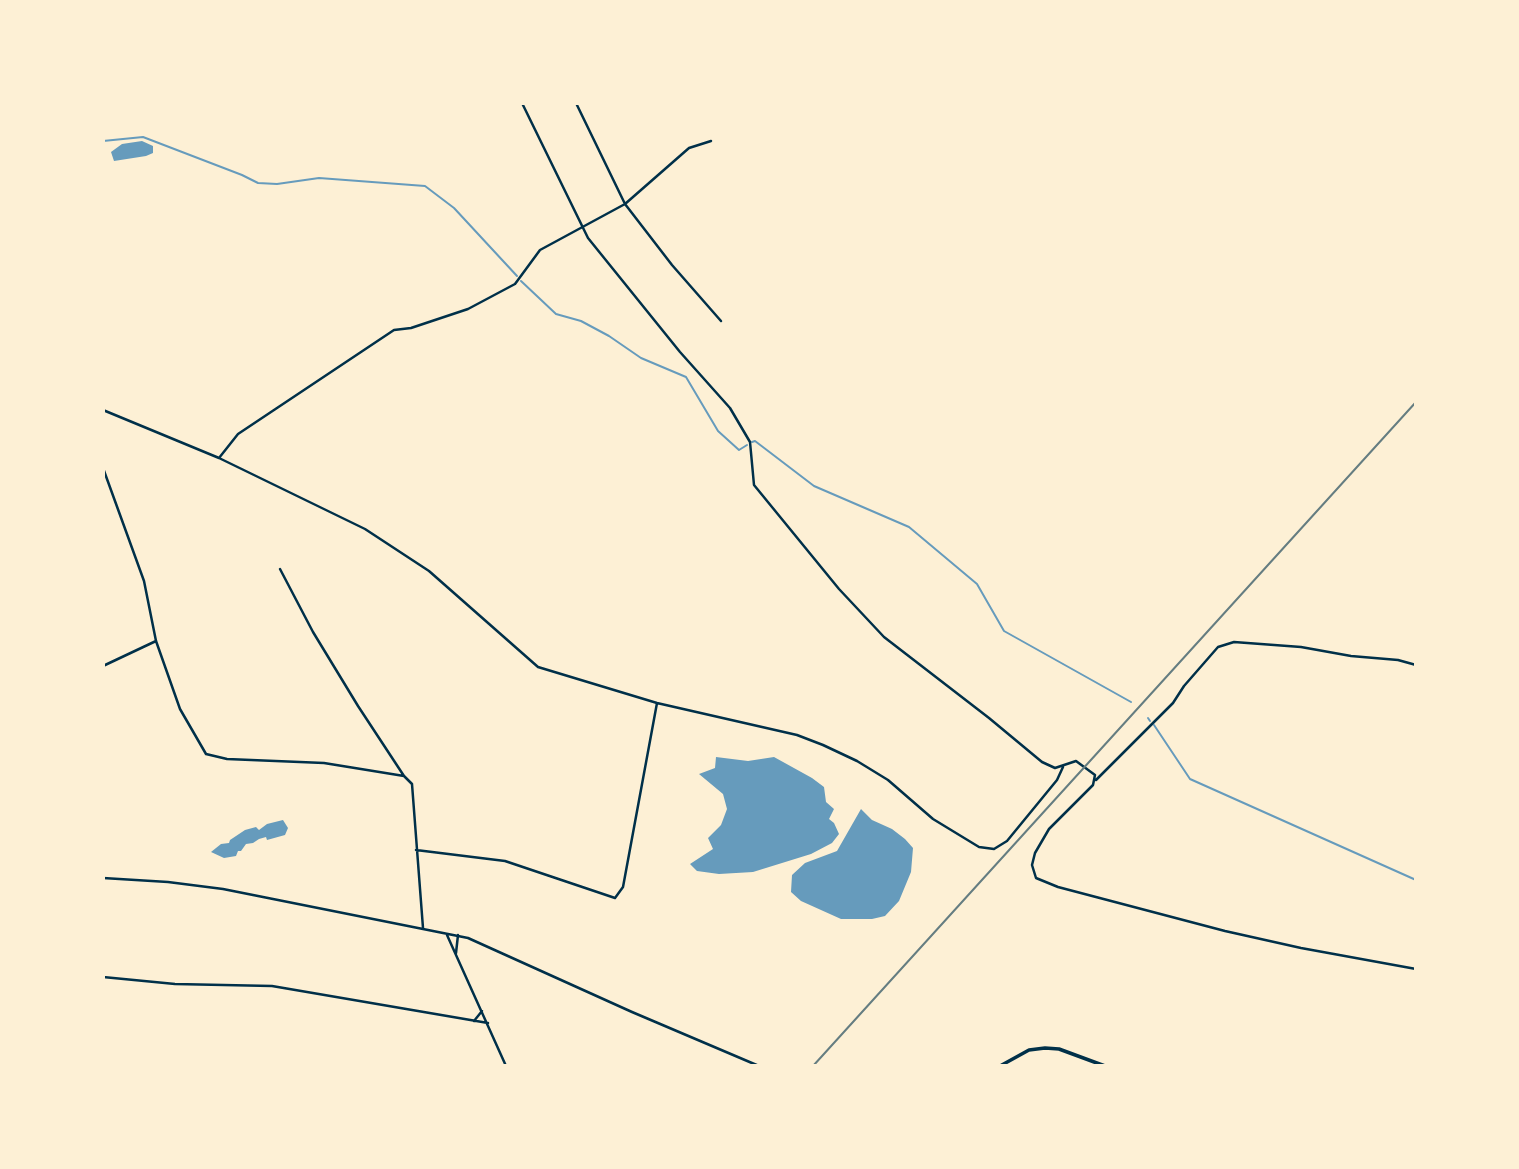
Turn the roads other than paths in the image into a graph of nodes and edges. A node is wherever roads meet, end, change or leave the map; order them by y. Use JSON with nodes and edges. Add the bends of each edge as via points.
{"nodes":[{"id":1,"x":522,"y":103,"type":"edge"},
{"id":2,"x":576,"y":103,"type":"edge"},
{"id":3,"x":711,"y":141,"type":"dead end"},
{"id":4,"x":625,"y":204,"type":"junction"},
{"id":5,"x":582,"y":226,"type":"junction"},
{"id":6,"x":721,"y":321,"type":"dead end"},
{"id":7,"x":103,"y":410,"type":"edge"},
{"id":8,"x":219,"y":458,"type":"junction"},
{"id":9,"x":103,"y":468,"type":"edge"},
{"id":10,"x":280,"y":569,"type":"dead end"},
{"id":11,"x":156,"y":641,"type":"junction"},
{"id":12,"x":1416,"y":665,"type":"edge"},
{"id":13,"x":103,"y":666,"type":"edge"},
{"id":14,"x":657,"y":703,"type":"junction"},
{"id":15,"x":1063,"y":766,"type":"junction"},
{"id":16,"x":404,"y":776,"type":"junction"},
{"id":17,"x":1096,"y":780,"type":"junction"},
{"id":18,"x":416,"y":850,"type":"junction"},
{"id":19,"x":103,"y":878,"type":"edge"},
{"id":20,"x":422,"y":928,"type":"junction"},
{"id":21,"x":446,"y":933,"type":"junction"},
{"id":22,"x":458,"y":935,"type":"junction"},
{"id":23,"x":456,"y":953,"type":"junction"},
{"id":24,"x":1416,"y":969,"type":"edge"},
{"id":25,"x":103,"y":977,"type":"edge"},
{"id":26,"x":482,"y":1011,"type":"junction"},
{"id":27,"x":474,"y":1021,"type":"junction"},
{"id":28,"x":488,"y":1023,"type":"junction"},
{"id":29,"x":506,"y":1066,"type":"edge"},
{"id":30,"x":759,"y":1066,"type":"edge"},
{"id":31,"x":1000,"y":1066,"type":"edge"},
{"id":32,"x":1105,"y":1066,"type":"edge"}],
"edges":[{"from":1,"to":5,"type":"street"},
{"from":2,"to":4,"type":"street"},
{"from":3,"to":4,"type":"street","via":[[689,148]]},
{"from":4,"to":5,"type":"street"},
{"from":4,"to":6,"type":"street"},
{"from":5,"to":8,"type":"street","via":[[540,250],[515,284],[468,309],[394,330],[238,435]]},
{"from":5,"to":15,"type":"street","via":[[619,279],[730,408],[750,442],[754,485],[839,589],[884,638],[1042,762]]},
{"from":7,"to":8,"type":"street"},
{"from":8,"to":14,"type":"street","via":[[365,529],[407,555],[538,667]]},
{"from":9,"to":11,"type":"street","via":[[144,581]]},
{"from":10,"to":16,"type":"street","via":[[313,632]]},
{"from":11,"to":13,"type":"street"},
{"from":11,"to":16,"type":"street","via":[[180,709],[206,754],[324,763]]},
{"from":12,"to":17,"type":"street","via":[[1301,647],[1234,642],[1218,647],[1173,703]]},
{"from":14,"to":15,"type":"street","via":[[823,745],[888,779],[933,819],[987,849],[1007,841],[1057,780]]},
{"from":14,"to":18,"type":"street","via":[[623,887],[615,898],[505,861]]},
{"from":15,"to":17,"type":"street","via":[[1076,761]]},
{"from":16,"to":18,"type":"street","via":[[415,794]]},
{"from":17,"to":24,"type":"street","via":[[1049,829],[1035,853],[1033,872],[1041,881],[1225,931]]},
{"from":18,"to":20,"type":"street"},
{"from":19,"to":20,"type":"street","via":[[223,890]]},
{"from":20,"to":21,"type":"street"},
{"from":21,"to":22,"type":"street"},
{"from":21,"to":23,"type":"street"},
{"from":22,"to":23,"type":"street"},
{"from":22,"to":30,"type":"street"},
{"from":23,"to":26,"type":"street"},
{"from":25,"to":27,"type":"street","via":[[272,986]]},
{"from":26,"to":27,"type":"street"},
{"from":26,"to":28,"type":"street"},
{"from":27,"to":28,"type":"street"},
{"from":28,"to":29,"type":"street"},
{"from":31,"to":32,"type":"street","via":[[1029,1050],[1045,1048]]}]}
